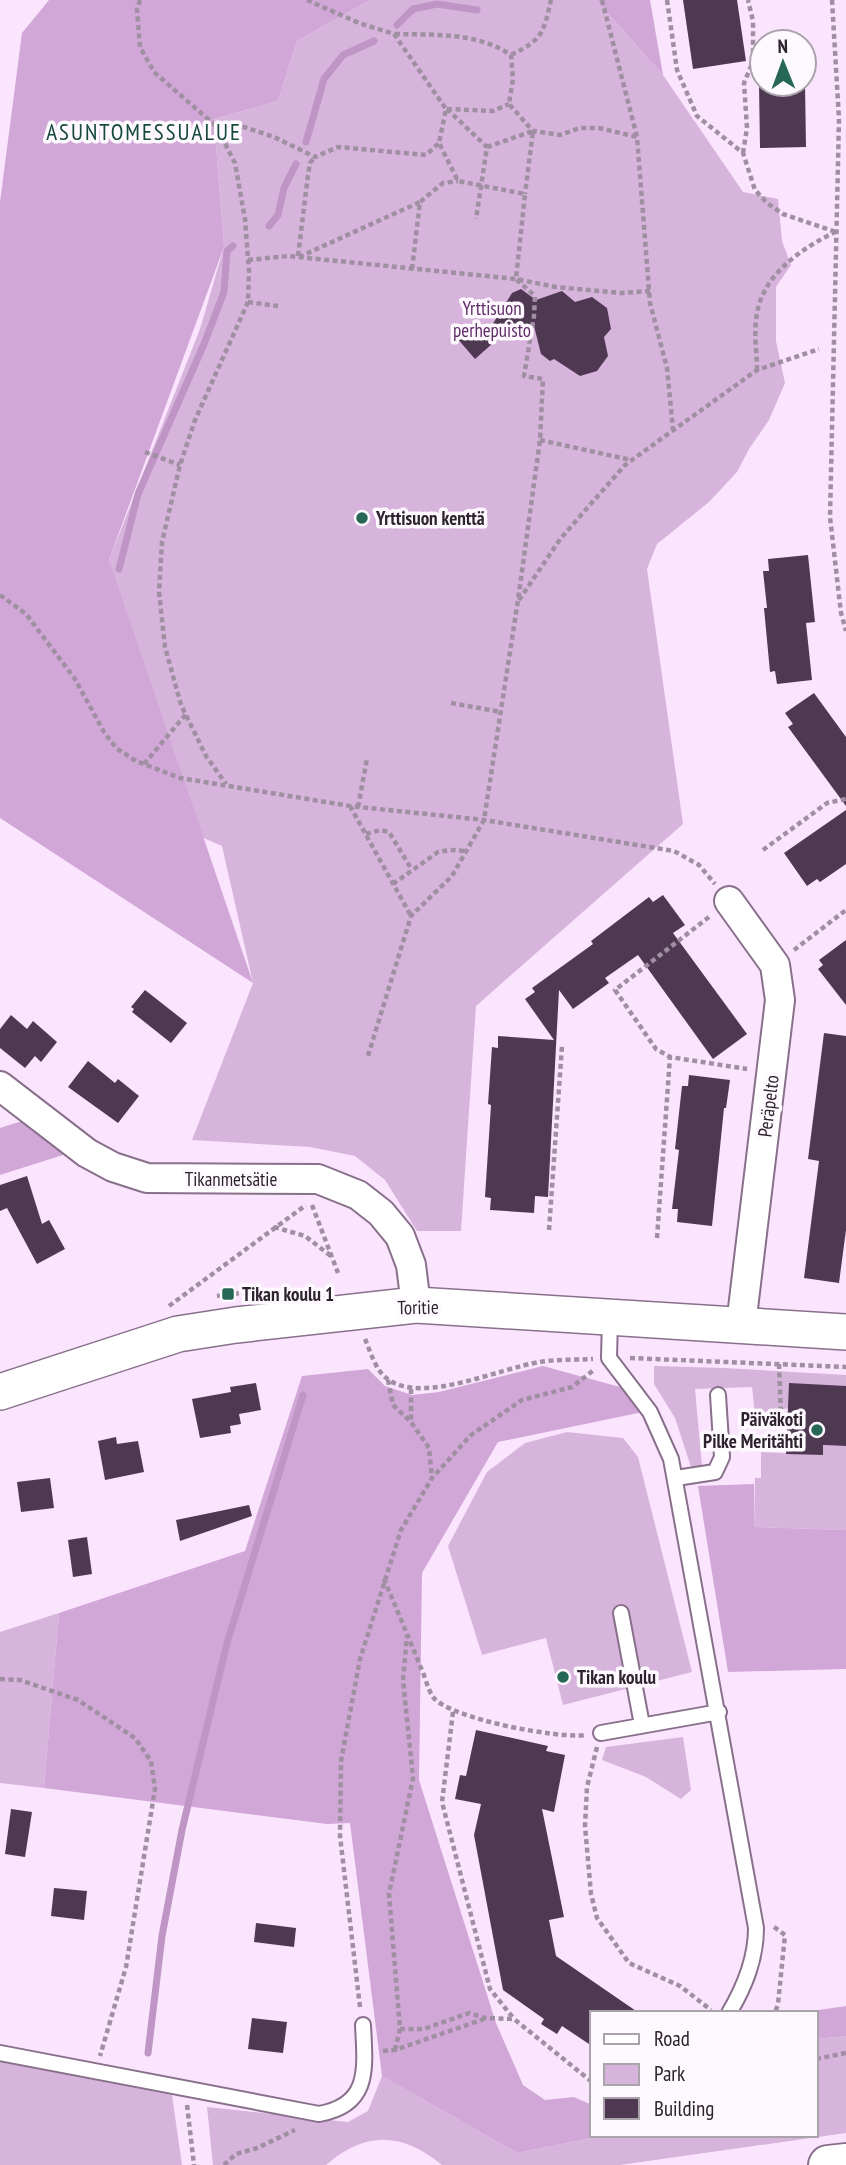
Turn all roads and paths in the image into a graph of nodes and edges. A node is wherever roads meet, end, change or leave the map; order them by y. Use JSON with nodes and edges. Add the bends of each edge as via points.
{"nodes":[{"id":1,"x":140,"y":0,"type":"edge"},
{"id":2,"x":307,"y":0,"type":"edge"},
{"id":3,"x":551,"y":0,"type":"edge"},
{"id":4,"x":602,"y":0,"type":"edge"},
{"id":5,"x":667,"y":0,"type":"edge"},
{"id":6,"x":748,"y":0,"type":"edge"},
{"id":7,"x":832,"y":0,"type":"edge"},
{"id":8,"x":394,"y":34,"type":"junction"},
{"id":9,"x":511,"y":55,"type":"junction"},
{"id":10,"x":509,"y":104,"type":"junction"},
{"id":11,"x":446,"y":109,"type":"junction"},
{"id":12,"x":216,"y":126,"type":"junction"},
{"id":13,"x":533,"y":131,"type":"junction"},
{"id":14,"x":637,"y":136,"type":"junction"},
{"id":15,"x":439,"y":143,"type":"junction"},
{"id":16,"x":487,"y":147,"type":"junction"},
{"id":17,"x":743,"y":153,"type":"junction"},
{"id":18,"x":315,"y":157,"type":"junction"},
{"id":19,"x":458,"y":181,"type":"junction"},
{"id":20,"x":482,"y":186,"type":"junction"},
{"id":21,"x":525,"y":194,"type":"junction"},
{"id":22,"x":421,"y":202,"type":"junction"},
{"id":23,"x":476,"y":219,"type":"dead end"},
{"id":24,"x":836,"y":232,"type":"junction"},
{"id":25,"x":298,"y":257,"type":"junction"},
{"id":26,"x":248,"y":260,"type":"junction"},
{"id":27,"x":412,"y":269,"type":"junction"},
{"id":28,"x":516,"y":279,"type":"junction"},
{"id":29,"x":650,"y":291,"type":"junction"},
{"id":30,"x":248,"y":302,"type":"junction"},
{"id":31,"x":278,"y":306,"type":"dead end"},
{"id":32,"x":819,"y":349,"type":"dead end"},
{"id":33,"x":757,"y":370,"type":"junction"},
{"id":34,"x":673,"y":430,"type":"junction"},
{"id":35,"x":540,"y":439,"type":"junction"},
{"id":36,"x":145,"y":452,"type":"dead end"},
{"id":37,"x":632,"y":460,"type":"junction"},
{"id":38,"x":180,"y":465,"type":"junction"},
{"id":39,"x":0,"y":594,"type":"edge"},
{"id":40,"x":519,"y":600,"type":"junction"},
{"id":41,"x":846,"y":631,"type":"edge"},
{"id":42,"x":451,"y":703,"type":"dead end"},
{"id":43,"x":501,"y":712,"type":"junction"},
{"id":44,"x":186,"y":714,"type":"junction"},
{"id":45,"x":367,"y":759,"type":"dead end"},
{"id":46,"x":144,"y":764,"type":"junction"},
{"id":47,"x":227,"y":786,"type":"junction"},
{"id":48,"x":846,"y":799,"type":"edge"},
{"id":49,"x":350,"y":806,"type":"junction"},
{"id":50,"x":358,"y":807,"type":"junction"},
{"id":51,"x":484,"y":820,"type":"junction"},
{"id":52,"x":366,"y":834,"type":"junction"},
{"id":53,"x":763,"y":850,"type":"dead end"},
{"id":54,"x":466,"y":851,"type":"junction"},
{"id":55,"x":412,"y":870,"type":"junction"},
{"id":56,"x":393,"y":884,"type":"junction"},
{"id":57,"x":729,"y":901,"type":"junction"},
{"id":58,"x":846,"y":910,"type":"edge"},
{"id":59,"x":411,"y":916,"type":"junction"},
{"id":60,"x":775,"y":965,"type":"junction"},
{"id":61,"x":562,"y":1046,"type":"dead end"},
{"id":62,"x":670,"y":1057,"type":"junction"},
{"id":63,"x":367,"y":1059,"type":"dead end"},
{"id":64,"x":772,"y":1072,"type":"junction"},
{"id":65,"x":0,"y":1086,"type":"edge"},
{"id":66,"x":274,"y":1227,"type":"junction"},
{"id":67,"x":549,"y":1230,"type":"dead end"},
{"id":68,"x":657,"y":1238,"type":"dead end"},
{"id":69,"x":332,"y":1256,"type":"junction"},
{"id":70,"x":338,"y":1273,"type":"dead end"},
{"id":71,"x":416,"y":1305,"type":"junction"},
{"id":72,"x":169,"y":1306,"type":"dead end"},
{"id":73,"x":610,"y":1317,"type":"junction"},
{"id":74,"x":741,"y":1325,"type":"junction"},
{"id":75,"x":361,"y":1328,"type":"dead end"},
{"id":76,"x":846,"y":1332,"type":"edge"},
{"id":77,"x":609,"y":1358,"type":"junction"},
{"id":78,"x":779,"y":1363,"type":"junction"},
{"id":79,"x":846,"y":1367,"type":"edge"},
{"id":80,"x":388,"y":1380,"type":"junction"},
{"id":81,"x":411,"y":1389,"type":"junction"},
{"id":82,"x":0,"y":1392,"type":"edge"},
{"id":83,"x":718,"y":1395,"type":"dead end"},
{"id":84,"x":781,"y":1416,"type":"junction"},
{"id":85,"x":788,"y":1416,"type":"dead end"},
{"id":86,"x":755,"y":1419,"type":"dead end"},
{"id":87,"x":411,"y":1422,"type":"junction"},
{"id":88,"x":432,"y":1478,"type":"junction"},
{"id":89,"x":676,"y":1478,"type":"junction"},
{"id":90,"x":384,"y":1578,"type":"junction"},
{"id":91,"x":621,"y":1613,"type":"dead end"},
{"id":92,"x":407,"y":1634,"type":"junction"},
{"id":93,"x":0,"y":1679,"type":"edge"},
{"id":94,"x":453,"y":1712,"type":"junction"},
{"id":95,"x":719,"y":1712,"type":"junction"},
{"id":96,"x":642,"y":1725,"type":"junction"},
{"id":97,"x":601,"y":1732,"type":"junction"},
{"id":98,"x":712,"y":2011,"type":"edge"},
{"id":99,"x":730,"y":2011,"type":"edge"},
{"id":100,"x":485,"y":2018,"type":"junction"},
{"id":101,"x":514,"y":2019,"type":"junction"},
{"id":102,"x":362,"y":2025,"type":"joint"},
{"id":103,"x":400,"y":2029,"type":"junction"},
{"id":104,"x":395,"y":2050,"type":"junction"},
{"id":105,"x":0,"y":2053,"type":"edge"},
{"id":106,"x":364,"y":2053,"type":"junction"},
{"id":107,"x":846,"y":2053,"type":"edge"},
{"id":108,"x":818,"y":2059,"type":"edge"},
{"id":109,"x":95,"y":2070,"type":"junction"},
{"id":110,"x":590,"y":2080,"type":"edge"},
{"id":111,"x":185,"y":2087,"type":"junction"},
{"id":112,"x":319,"y":2114,"type":"junction"},
{"id":113,"x":846,"y":2163,"type":"edge"},
{"id":114,"x":194,"y":2165,"type":"edge"},
{"id":115,"x":225,"y":2165,"type":"edge"},
{"id":116,"x":828,"y":2165,"type":"edge"}],
"edges":[{"from":1,"to":12,"type":"path","via":[[140,47],[154,72]]},
{"from":2,"to":8,"type":"path"},
{"from":3,"to":9,"type":"path","via":[[545,27],[533,44]]},
{"from":4,"to":14,"type":"path"},
{"from":5,"to":17,"type":"path","via":[[677,70],[697,116]]},
{"from":6,"to":17,"type":"path","via":[[753,61],[744,83],[747,128]]},
{"from":7,"to":24,"type":"path","via":[[839,119]]},
{"from":8,"to":9,"type":"path","via":[[474,38]]},
{"from":8,"to":11,"type":"path"},
{"from":9,"to":10,"type":"path"},
{"from":10,"to":11,"type":"path","via":[[493,111]]},
{"from":10,"to":13,"type":"path"},
{"from":11,"to":15,"type":"path"},
{"from":11,"to":16,"type":"path"},
{"from":12,"to":18,"type":"path","via":[[244,127]]},
{"from":12,"to":26,"type":"path","via":[[235,163]]},
{"from":13,"to":14,"type":"path","via":[[560,135],[599,128]]},
{"from":13,"to":16,"type":"path"},
{"from":13,"to":21,"type":"path"},
{"from":14,"to":29,"type":"path"},
{"from":15,"to":18,"type":"path","via":[[426,155],[338,147]]},
{"from":15,"to":19,"type":"path"},
{"from":16,"to":20,"type":"path"},
{"from":17,"to":24,"type":"path","via":[[755,190],[767,203],[783,214]]},
{"from":18,"to":25,"type":"path","via":[[310,163]]},
{"from":19,"to":20,"type":"path"},
{"from":19,"to":22,"type":"path","via":[[443,183]]},
{"from":20,"to":21,"type":"path"},
{"from":20,"to":23,"type":"path"},
{"from":21,"to":28,"type":"path"},
{"from":22,"to":25,"type":"path"},
{"from":22,"to":27,"type":"path"},
{"from":24,"to":33,"type":"path","via":[[788,261],[766,287],[756,320]]},
{"from":24,"to":41,"type":"path","via":[[830,517]]},
{"from":25,"to":26,"type":"path"},
{"from":25,"to":27,"type":"path"},
{"from":26,"to":30,"type":"path"},
{"from":27,"to":28,"type":"path"},
{"from":28,"to":29,"type":"path","via":[[556,287]]},
{"from":28,"to":35,"type":"path","via":[[535,296],[524,376],[543,379]]},
{"from":29,"to":34,"type":"path","via":[[667,368]]},
{"from":30,"to":31,"type":"path"},
{"from":30,"to":38,"type":"path"},
{"from":32,"to":33,"type":"path"},
{"from":33,"to":34,"type":"path"},
{"from":34,"to":37,"type":"path"},
{"from":35,"to":37,"type":"path"},
{"from":35,"to":40,"type":"path"},
{"from":36,"to":38,"type":"path"},
{"from":37,"to":40,"type":"path","via":[[561,538]]},
{"from":38,"to":44,"type":"path","via":[[162,542],[159,592],[165,647]]},
{"from":39,"to":46,"type":"path","via":[[26,614],[75,679],[116,748]]},
{"from":40,"to":43,"type":"path"},
{"from":42,"to":43,"type":"path"},
{"from":43,"to":51,"type":"path"},
{"from":44,"to":46,"type":"path"},
{"from":44,"to":47,"type":"path"},
{"from":45,"to":50,"type":"path"},
{"from":46,"to":47,"type":"path","via":[[180,778]]},
{"from":47,"to":49,"type":"path"},
{"from":48,"to":53,"type":"path","via":[[827,803]]},
{"from":49,"to":50,"type":"path"},
{"from":49,"to":52,"type":"path"},
{"from":50,"to":51,"type":"path"},
{"from":51,"to":54,"type":"path"},
{"from":51,"to":57,"type":"path","via":[[674,851],[699,865]]},
{"from":52,"to":55,"type":"path","via":[[389,832]]},
{"from":52,"to":56,"type":"path"},
{"from":54,"to":55,"type":"path","via":[[438,852]]},
{"from":54,"to":59,"type":"path","via":[[452,876]]},
{"from":55,"to":56,"type":"path"},
{"from":56,"to":59,"type":"path"},
{"from":57,"to":60,"type":"street","name":"Peräpelto"},
{"from":57,"to":62,"type":"path","via":[[615,990],[656,1049]]},
{"from":58,"to":60,"type":"path"},
{"from":59,"to":63,"type":"path"},
{"from":60,"to":64,"type":"street","name":"Peräpelto","via":[[780,1000]]},
{"from":61,"to":67,"type":"path"},
{"from":62,"to":64,"type":"path"},
{"from":62,"to":68,"type":"path"},
{"from":64,"to":74,"type":"street","name":"Peräpelto"},
{"from":65,"to":71,"type":"street","name":"Tikanmetsätie","via":[[87,1153],[147,1178],[318,1179],[358,1195],[400,1236],[411,1265]]},
{"from":66,"to":69,"type":"path","via":[[304,1236]]},
{"from":66,"to":69,"type":"path","via":[[311,1201]]},
{"from":66,"to":72,"type":"path"},
{"from":69,"to":70,"type":"path"},
{"from":71,"to":73,"type":"street","name":"Toritie"},
{"from":71,"to":82,"type":"street","name":"Toritie","via":[[178,1334]]},
{"from":73,"to":74,"type":"street","name":"Toritie"},
{"from":73,"to":77,"type":"lane"},
{"from":74,"to":76,"type":"street","name":"Toritie"},
{"from":75,"to":80,"type":"path","via":[[376,1366]]},
{"from":77,"to":78,"type":"path"},
{"from":77,"to":81,"type":"path","via":[[540,1362]]},
{"from":77,"to":88,"type":"path","via":[[572,1387],[522,1400],[471,1435]]},
{"from":77,"to":89,"type":"lane","via":[[650,1412]]},
{"from":78,"to":79,"type":"path"},
{"from":78,"to":84,"type":"path"},
{"from":80,"to":81,"type":"path"},
{"from":80,"to":87,"type":"path","via":[[393,1405]]},
{"from":81,"to":87,"type":"path"},
{"from":83,"to":89,"type":"lane","via":[[722,1457],[715,1472]]},
{"from":84,"to":85,"type":"path"},
{"from":84,"to":86,"type":"path"},
{"from":87,"to":88,"type":"path","via":[[429,1448]]},
{"from":88,"to":90,"type":"path","via":[[401,1530]]},
{"from":89,"to":95,"type":"lane"},
{"from":90,"to":92,"type":"path"},
{"from":90,"to":102,"type":"path","via":[[360,1658],[341,1761],[340,1836]]},
{"from":91,"to":96,"type":"lane"},
{"from":92,"to":94,"type":"path","via":[[433,1697]]},
{"from":92,"to":103,"type":"path","via":[[403,1680],[413,1778],[389,1894]]},
{"from":93,"to":109,"type":"path","via":[[20,1680],[78,1700],[135,1738],[151,1761],[155,1789],[126,1967]]},
{"from":94,"to":97,"type":"path","via":[[533,1731],[577,1736]]},
{"from":94,"to":101,"type":"path","via":[[442,1802],[490,1989]]},
{"from":95,"to":96,"type":"lane"},
{"from":95,"to":99,"type":"lane","via":[[756,1928],[756,1949]]},
{"from":96,"to":97,"type":"lane"},
{"from":97,"to":98,"type":"path","via":[[587,1787],[585,1826],[597,1918],[629,1963],[680,1986]]},
{"from":100,"to":101,"type":"path"},
{"from":100,"to":103,"type":"path","via":[[469,2013],[424,2029]]},
{"from":100,"to":104,"type":"path"},
{"from":101,"to":110,"type":"path"},
{"from":102,"to":106,"type":"lane"},
{"from":103,"to":104,"type":"path"},
{"from":104,"to":106,"type":"path"},
{"from":105,"to":109,"type":"lane"},
{"from":106,"to":112,"type":"lane","via":[[362,2081],[355,2097],[339,2110]]},
{"from":107,"to":108,"type":"path"},
{"from":109,"to":111,"type":"lane"},
{"from":111,"to":112,"type":"lane"},
{"from":111,"to":114,"type":"path"},
{"from":112,"to":115,"type":"path","via":[[257,2148],[236,2154]]},
{"from":113,"to":116,"type":"main road"}]}
